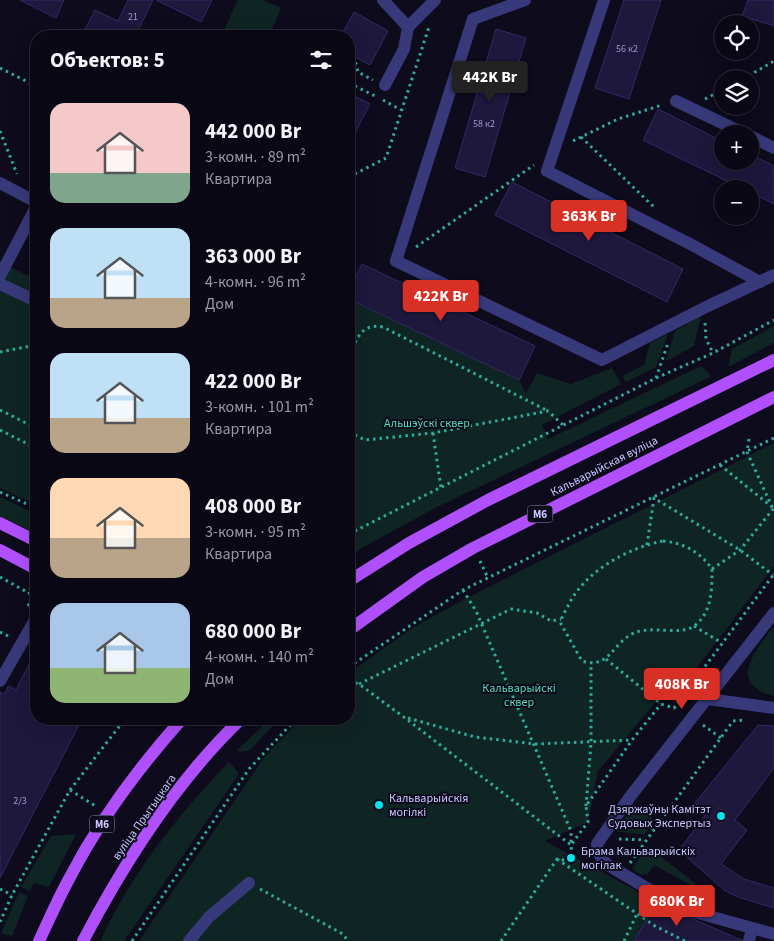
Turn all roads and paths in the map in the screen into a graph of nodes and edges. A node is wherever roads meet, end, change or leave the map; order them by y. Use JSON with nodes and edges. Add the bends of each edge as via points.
{"nodes":[{"id":1,"x":383,"y":0,"type":"edge"},
{"id":2,"x":435,"y":0,"type":"edge"},
{"id":3,"x":525,"y":0,"type":"edge"},
{"id":4,"x":604,"y":0,"type":"edge"},
{"id":5,"x":432,"y":18,"type":"dead end"},
{"id":6,"x":408,"y":27,"type":"junction"},
{"id":7,"x":355,"y":60,"type":"edge"},
{"id":8,"x":774,"y":61,"type":"edge"},
{"id":9,"x":0,"y":68,"type":"edge"},
{"id":10,"x":758,"y":70,"type":"edge"},
{"id":11,"x":30,"y":83,"type":"edge"},
{"id":12,"x":385,"y":85,"type":"joint"},
{"id":13,"x":676,"y":101,"type":"dead end"},
{"id":14,"x":726,"y":125,"type":"edge"},
{"id":15,"x":0,"y":131,"type":"edge"},
{"id":16,"x":580,"y":137,"type":"dead end"},
{"id":17,"x":759,"y":140,"type":"edge"},
{"id":18,"x":774,"y":148,"type":"edge"},
{"id":19,"x":355,"y":174,"type":"edge"},
{"id":20,"x":0,"y":183,"type":"edge"},
{"id":21,"x":30,"y":197,"type":"edge"},
{"id":22,"x":30,"y":198,"type":"edge"},
{"id":23,"x":658,"y":212,"type":"dead end"},
{"id":24,"x":30,"y":218,"type":"edge"},
{"id":25,"x":774,"y":275,"type":"edge"},
{"id":26,"x":0,"y":276,"type":"edge"},
{"id":27,"x":760,"y":282,"type":"junction"},
{"id":28,"x":0,"y":284,"type":"edge"},
{"id":29,"x":30,"y":298,"type":"edge"},
{"id":30,"x":704,"y":308,"type":"junction"},
{"id":31,"x":774,"y":320,"type":"edge"},
{"id":32,"x":355,"y":344,"type":"edge"},
{"id":33,"x":30,"y":346,"type":"edge"},
{"id":34,"x":0,"y":352,"type":"edge"},
{"id":35,"x":714,"y":353,"type":"junction"},
{"id":36,"x":774,"y":360,"type":"edge"},
{"id":37,"x":774,"y":397,"type":"edge"},
{"id":38,"x":0,"y":410,"type":"edge"},
{"id":39,"x":548,"y":411,"type":"junction"},
{"id":40,"x":30,"y":425,"type":"edge"},
{"id":41,"x":563,"y":425,"type":"junction"},
{"id":42,"x":0,"y":430,"type":"edge"},
{"id":43,"x":433,"y":433,"type":"junction"},
{"id":44,"x":355,"y":435,"type":"edge"},
{"id":45,"x":774,"y":438,"type":"edge"},
{"id":46,"x":749,"y":439,"type":"dead end"},
{"id":47,"x":30,"y":445,"type":"edge"},
{"id":48,"x":747,"y":452,"type":"junction"},
{"id":49,"x":720,"y":465,"type":"junction"},
{"id":50,"x":441,"y":488,"type":"junction"},
{"id":51,"x":0,"y":492,"type":"edge"},
{"id":52,"x":654,"y":498,"type":"junction"},
{"id":53,"x":30,"y":505,"type":"edge"},
{"id":54,"x":774,"y":508,"type":"edge"},
{"id":55,"x":0,"y":523,"type":"edge"},
{"id":56,"x":355,"y":531,"type":"edge"},
{"id":57,"x":30,"y":538,"type":"edge"},
{"id":58,"x":647,"y":545,"type":"junction"},
{"id":59,"x":0,"y":550,"type":"edge"},
{"id":60,"x":740,"y":550,"type":"junction"},
{"id":61,"x":30,"y":566,"type":"edge"},
{"id":62,"x":712,"y":569,"type":"junction"},
{"id":63,"x":774,"y":575,"type":"edge"},
{"id":64,"x":0,"y":577,"type":"edge"},
{"id":65,"x":355,"y":577,"type":"edge"},
{"id":66,"x":463,"y":590,"type":"junction"},
{"id":67,"x":29,"y":592,"type":"joint"},
{"id":68,"x":30,"y":596,"type":"edge"},
{"id":69,"x":774,"y":613,"type":"edge"},
{"id":70,"x":561,"y":619,"type":"junction"},
{"id":71,"x":481,"y":625,"type":"junction"},
{"id":72,"x":355,"y":626,"type":"edge"},
{"id":73,"x":694,"y":626,"type":"junction"},
{"id":74,"x":30,"y":631,"type":"edge"},
{"id":75,"x":722,"y":644,"type":"junction"},
{"id":76,"x":606,"y":660,"type":"junction"},
{"id":77,"x":355,"y":663,"type":"edge"},
{"id":78,"x":591,"y":664,"type":"junction"},
{"id":79,"x":0,"y":681,"type":"edge"},
{"id":80,"x":355,"y":683,"type":"edge"},
{"id":81,"x":358,"y":684,"type":"junction"},
{"id":82,"x":708,"y":699,"type":"junction"},
{"id":83,"x":661,"y":704,"type":"junction"},
{"id":84,"x":774,"y":708,"type":"edge"},
{"id":85,"x":405,"y":718,"type":"junction"},
{"id":86,"x":752,"y":720,"type":"dead end"},
{"id":87,"x":120,"y":725,"type":"edge"},
{"id":88,"x":177,"y":725,"type":"edge"},
{"id":89,"x":235,"y":725,"type":"edge"},
{"id":90,"x":290,"y":725,"type":"edge"},
{"id":91,"x":632,"y":740,"type":"junction"},
{"id":92,"x":591,"y":743,"type":"junction"},
{"id":93,"x":535,"y":744,"type":"junction"},
{"id":94,"x":70,"y":790,"type":"junction"},
{"id":95,"x":586,"y":806,"type":"junction"},
{"id":96,"x":108,"y":815,"type":"junction"},
{"id":97,"x":571,"y":846,"type":"junction"},
{"id":98,"x":572,"y":856,"type":"dead end"},
{"id":99,"x":557,"y":859,"type":"junction"},
{"id":100,"x":569,"y":861,"type":"dead end"},
{"id":101,"x":622,"y":875,"type":"junction"},
{"id":102,"x":248,"y":883,"type":"joint"},
{"id":103,"x":0,"y":889,"type":"edge"},
{"id":104,"x":12,"y":895,"type":"junction"},
{"id":105,"x":637,"y":914,"type":"junction"},
{"id":106,"x":0,"y":922,"type":"edge"},
{"id":107,"x":752,"y":928,"type":"junction"},
{"id":108,"x":774,"y":934,"type":"edge"},
{"id":109,"x":39,"y":941,"type":"edge"},
{"id":110,"x":83,"y":941,"type":"edge"},
{"id":111,"x":132,"y":941,"type":"edge"},
{"id":112,"x":189,"y":941,"type":"edge"},
{"id":113,"x":348,"y":941,"type":"edge"},
{"id":114,"x":501,"y":941,"type":"edge"},
{"id":115,"x":624,"y":941,"type":"edge"},
{"id":116,"x":686,"y":941,"type":"edge"},
{"id":117,"x":749,"y":941,"type":"edge"}],
"edges":[{"from":1,"to":6,"type":"street"},
{"from":2,"to":6,"type":"street"},
{"from":3,"to":30,"type":"street","via":[[473,19],[396,261],[602,360]]},
{"from":4,"to":27,"type":"street","via":[[547,171]]},
{"from":5,"to":19,"type":"path","via":[[386,158]]},
{"from":6,"to":12,"type":"street","via":[[404,49]]},
{"from":7,"to":12,"type":"path","via":[[358,72]]},
{"from":8,"to":10,"type":"path"},
{"from":9,"to":11,"type":"path"},
{"from":13,"to":14,"type":"street"},
{"from":15,"to":21,"type":"path"},
{"from":16,"to":23,"type":"path"},
{"from":17,"to":18,"type":"street"},
{"from":20,"to":22,"type":"street"},
{"from":24,"to":26,"type":"street"},
{"from":25,"to":27,"type":"street"},
{"from":27,"to":30,"type":"street"},
{"from":28,"to":29,"type":"street"},
{"from":30,"to":35,"type":"path","via":[[706,340]]},
{"from":31,"to":35,"type":"path"},
{"from":32,"to":39,"type":"path","via":[[363,330],[372,325],[384,327]]},
{"from":33,"to":34,"type":"path"},
{"from":35,"to":41,"type":"path"},
{"from":36,"to":65,"type":"main road","name":"Кальварыйская вуліца","via":[[488,500],[409,542]]},
{"from":37,"to":72,"type":"main road","name":"Кальварыйская вуліца","number":"М6","via":[[473,548]]},
{"from":38,"to":40,"type":"path"},
{"from":39,"to":41,"type":"path"},
{"from":39,"to":43,"type":"path"},
{"from":41,"to":50,"type":"path"},
{"from":42,"to":47,"type":"path"},
{"from":43,"to":44,"type":"path","via":[[366,440]]},
{"from":43,"to":50,"type":"path"},
{"from":45,"to":48,"type":"path"},
{"from":46,"to":48,"type":"path"},
{"from":48,"to":49,"type":"path"},
{"from":48,"to":54,"type":"path"},
{"from":49,"to":52,"type":"path"},
{"from":49,"to":54,"type":"path"},
{"from":50,"to":56,"type":"path"},
{"from":51,"to":53,"type":"path"},
{"from":52,"to":58,"type":"path"},
{"from":52,"to":60,"type":"path"},
{"from":52,"to":66,"type":"path"},
{"from":54,"to":60,"type":"path"},
{"from":55,"to":57,"type":"main road"},
{"from":58,"to":62,"type":"path","via":[[663,541],[686,546]]},
{"from":58,"to":70,"type":"path","via":[[623,556],[585,582],[573,595]]},
{"from":59,"to":61,"type":"main road"},
{"from":60,"to":62,"type":"path"},
{"from":60,"to":63,"type":"path"},
{"from":62,"to":73,"type":"path","via":[[709,603]]},
{"from":63,"to":75,"type":"path"},
{"from":64,"to":67,"type":"path"},
{"from":66,"to":71,"type":"path"},
{"from":66,"to":77,"type":"path"},
{"from":67,"to":68,"type":"path"},
{"from":69,"to":82,"type":"street"},
{"from":70,"to":71,"type":"path","via":[[551,621],[537,613],[511,609]]},
{"from":70,"to":78,"type":"path","via":[[575,652],[582,661]]},
{"from":71,"to":81,"type":"path"},
{"from":71,"to":93,"type":"path"},
{"from":73,"to":75,"type":"path"},
{"from":73,"to":76,"type":"path","via":[[682,630],[641,630],[620,641]]},
{"from":74,"to":79,"type":"street"},
{"from":75,"to":83,"type":"path","via":[[674,708]]},
{"from":76,"to":78,"type":"path"},
{"from":76,"to":83,"type":"path"},
{"from":78,"to":92,"type":"path"},
{"from":80,"to":81,"type":"path"},
{"from":81,"to":85,"type":"path"},
{"from":82,"to":84,"type":"street"},
{"from":82,"to":101,"type":"street","via":[[597,844],[602,860]]},
{"from":83,"to":91,"type":"path"},
{"from":85,"to":93,"type":"path","via":[[475,737]]},
{"from":85,"to":97,"type":"path"},
{"from":86,"to":101,"type":"path","via":[[733,721]]},
{"from":87,"to":94,"type":"path"},
{"from":88,"to":96,"type":"main road","number":"М6","via":[[141,767]]},
{"from":89,"to":110,"type":"main road","name":"вуліца Прытыцкага","via":[[168,804],[113,886]]},
{"from":90,"to":111,"type":"path","via":[[249,769]]},
{"from":91,"to":92,"type":"path"},
{"from":91,"to":95,"type":"path"},
{"from":92,"to":93,"type":"path"},
{"from":92,"to":95,"type":"path"},
{"from":93,"to":97,"type":"path","via":[[571,831]]},
{"from":94,"to":96,"type":"path"},
{"from":94,"to":104,"type":"path"},
{"from":95,"to":97,"type":"path","via":[[588,822]]},
{"from":96,"to":109,"type":"main road","number":"М6","via":[[70,877]]},
{"from":97,"to":98,"type":"path"},
{"from":99,"to":100,"type":"path"},
{"from":99,"to":105,"type":"path"},
{"from":99,"to":114,"type":"path"},
{"from":101,"to":107,"type":"street","via":[[698,914]]},
{"from":102,"to":112,"type":"street"},
{"from":102,"to":113,"type":"path","via":[[343,934]]},
{"from":103,"to":104,"type":"path"},
{"from":104,"to":106,"type":"path"},
{"from":105,"to":115,"type":"path"},
{"from":105,"to":116,"type":"path"},
{"from":107,"to":108,"type":"street"},
{"from":107,"to":117,"type":"street"}]}
